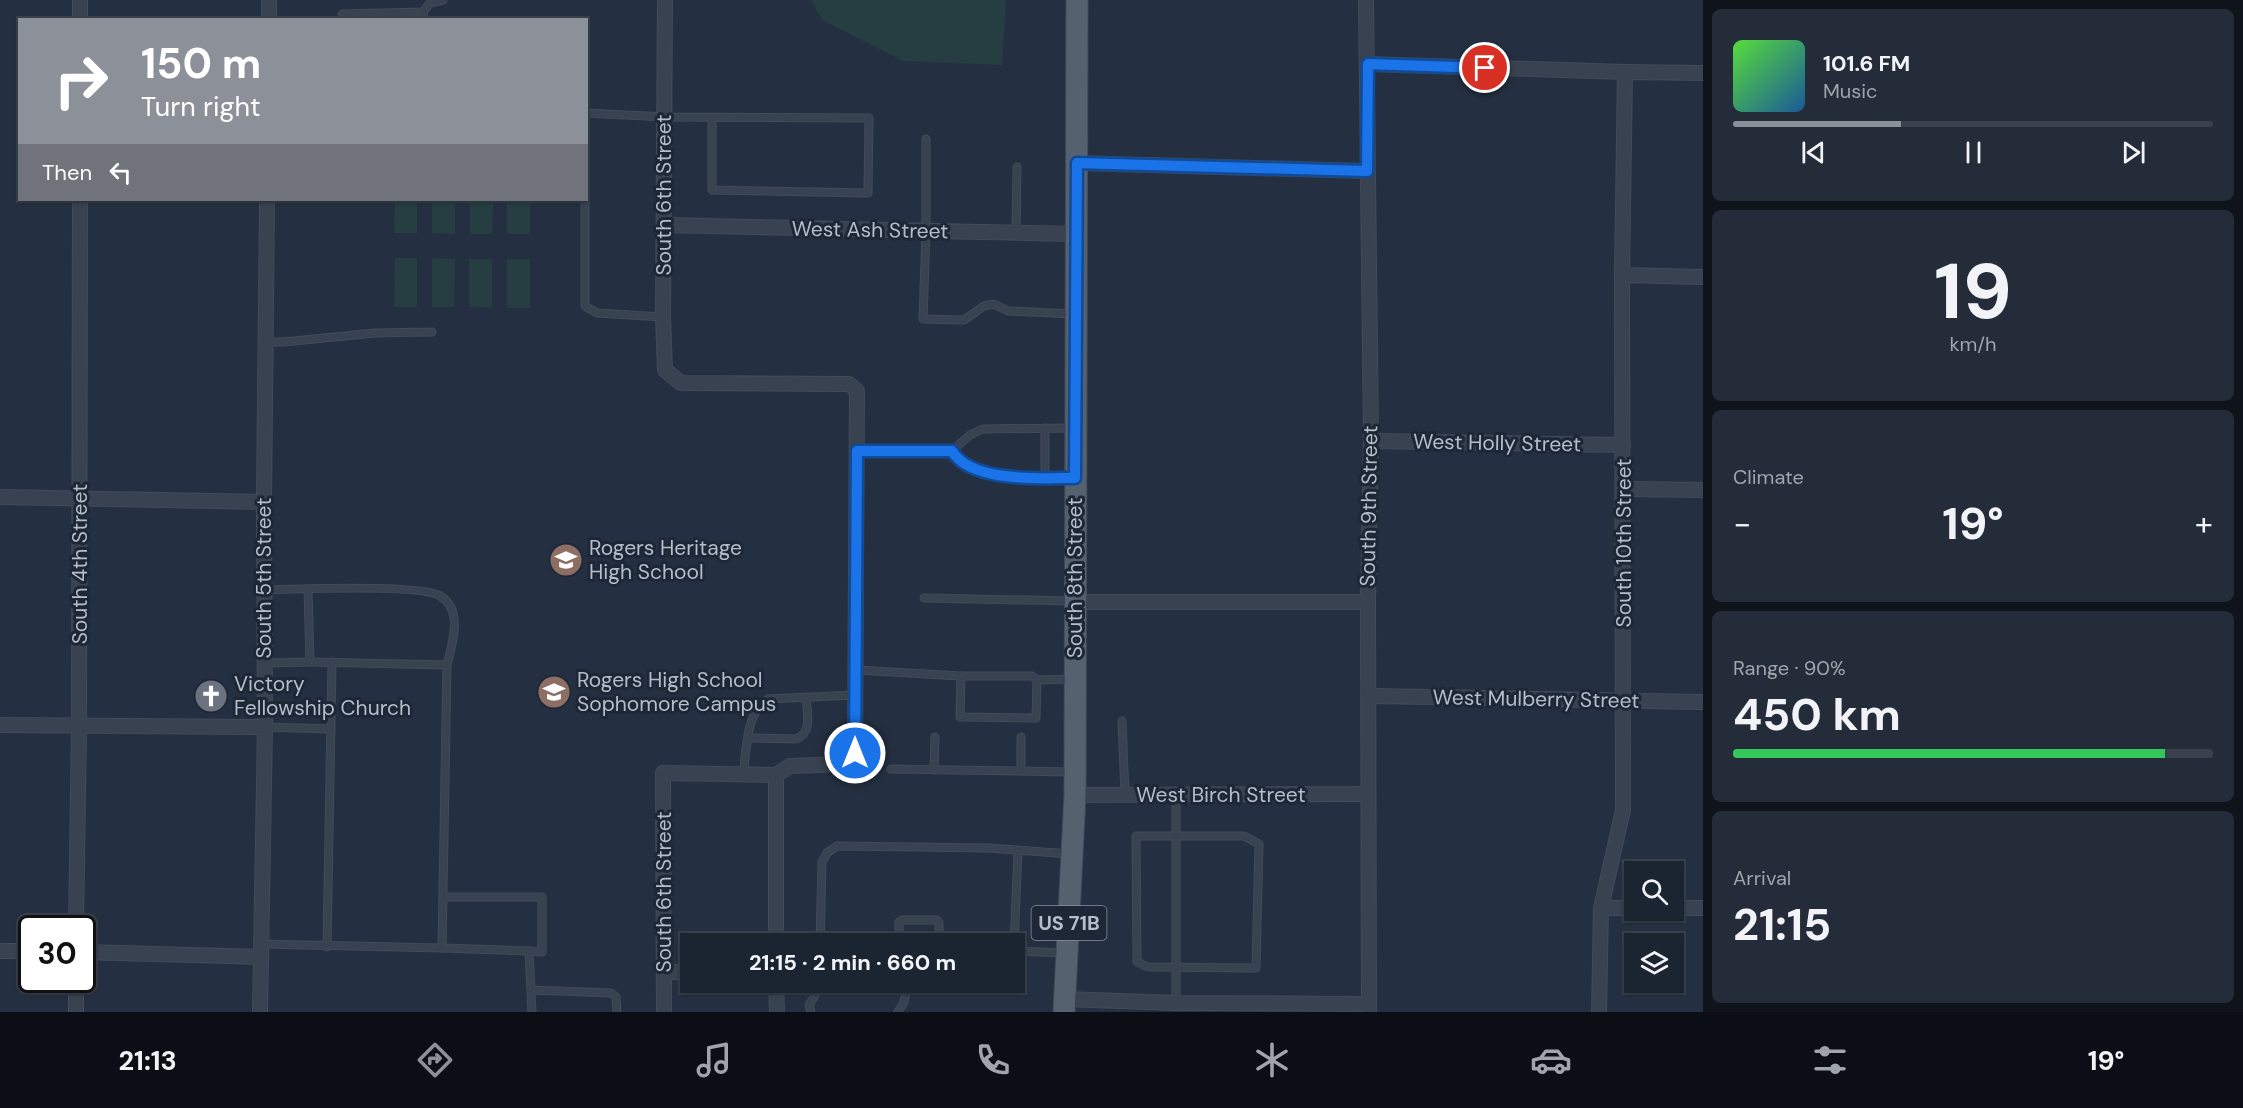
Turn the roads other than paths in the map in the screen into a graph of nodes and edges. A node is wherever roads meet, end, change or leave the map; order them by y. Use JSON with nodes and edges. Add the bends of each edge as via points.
{"nodes":[{"id":1,"x":80,"y":0,"type":"edge"},
{"id":2,"x":269,"y":0,"type":"edge"},
{"id":3,"x":443,"y":0,"type":"edge"},
{"id":4,"x":665,"y":0,"type":"edge"},
{"id":5,"x":1077,"y":0,"type":"edge"},
{"id":6,"x":1366,"y":0,"type":"edge"},
{"id":7,"x":342,"y":14,"type":"dead end"},
{"id":8,"x":423,"y":16,"type":"edge"},
{"id":9,"x":80,"y":18,"type":"edge"},
{"id":10,"x":269,"y":18,"type":"edge"},
{"id":11,"x":1368,"y":64,"type":"junction"},
{"id":12,"x":1625,"y":72,"type":"junction"},
{"id":13,"x":1703,"y":73,"type":"edge"},
{"id":14,"x":588,"y":113,"type":"edge"},
{"id":15,"x":665,"y":117,"type":"junction"},
{"id":16,"x":712,"y":117,"type":"junction"},
{"id":17,"x":926,"y":139,"type":"dead end"},
{"id":18,"x":1077,"y":163,"type":"junction"},
{"id":19,"x":1017,"y":167,"type":"dead end"},
{"id":20,"x":1367,"y":171,"type":"junction"},
{"id":21,"x":80,"y":201,"type":"edge"},
{"id":22,"x":267,"y":201,"type":"edge"},
{"id":23,"x":585,"y":201,"type":"edge"},
{"id":24,"x":665,"y":225,"type":"junction"},
{"id":25,"x":926,"y":232,"type":"junction"},
{"id":26,"x":1016,"y":233,"type":"junction"},
{"id":27,"x":1075,"y":234,"type":"junction"},
{"id":28,"x":1623,"y":275,"type":"junction"},
{"id":29,"x":1703,"y":277,"type":"edge"},
{"id":30,"x":1075,"y":314,"type":"junction"},
{"id":31,"x":663,"y":316,"type":"junction"},
{"id":32,"x":432,"y":332,"type":"dead end"},
{"id":33,"x":265,"y":342,"type":"junction"},
{"id":34,"x":1045,"y":428,"type":"junction"},
{"id":35,"x":1075,"y":428,"type":"junction"},
{"id":36,"x":1371,"y":441,"type":"junction"},
{"id":37,"x":1623,"y":444,"type":"junction"},
{"id":38,"x":857,"y":451,"type":"junction"},
{"id":39,"x":952,"y":451,"type":"junction"},
{"id":40,"x":1045,"y":478,"type":"junction"},
{"id":41,"x":1075,"y":478,"type":"junction"},
{"id":42,"x":1624,"y":489,"type":"junction"},
{"id":43,"x":1703,"y":490,"type":"edge"},
{"id":44,"x":0,"y":497,"type":"edge"},
{"id":45,"x":80,"y":500,"type":"junction"},
{"id":46,"x":264,"y":502,"type":"junction"},
{"id":47,"x":308,"y":589,"type":"junction"},
{"id":48,"x":264,"y":590,"type":"junction"},
{"id":49,"x":924,"y":598,"type":"dead end"},
{"id":50,"x":1075,"y":602,"type":"junction"},
{"id":51,"x":1368,"y":602,"type":"junction"},
{"id":52,"x":310,"y":662,"type":"junction"},
{"id":53,"x":264,"y":663,"type":"junction"},
{"id":54,"x":332,"y":663,"type":"junction"},
{"id":55,"x":447,"y":664,"type":"junction"},
{"id":56,"x":856,"y":670,"type":"junction"},
{"id":57,"x":961,"y":676,"type":"junction"},
{"id":58,"x":1075,"y":679,"type":"junction"},
{"id":59,"x":1037,"y":680,"type":"junction"},
{"id":60,"x":856,"y":695,"type":"junction"},
{"id":61,"x":1370,"y":696,"type":"junction"},
{"id":62,"x":806,"y":697,"type":"junction"},
{"id":63,"x":1624,"y":699,"type":"junction"},
{"id":64,"x":1703,"y":702,"type":"edge"},
{"id":65,"x":1122,"y":721,"type":"dead end"},
{"id":66,"x":0,"y":725,"type":"edge"},
{"id":67,"x":79,"y":727,"type":"junction"},
{"id":68,"x":265,"y":727,"type":"junction"},
{"id":69,"x":331,"y":729,"type":"junction"},
{"id":70,"x":935,"y":737,"type":"dead end"},
{"id":71,"x":1021,"y":737,"type":"dead end"},
{"id":72,"x":749,"y":738,"type":"junction"},
{"id":73,"x":891,"y":769,"type":"dead end"},
{"id":74,"x":934,"y":770,"type":"junction"},
{"id":75,"x":1021,"y":771,"type":"junction"},
{"id":76,"x":1075,"y":772,"type":"junction"},
{"id":77,"x":743,"y":775,"type":"junction"},
{"id":78,"x":776,"y":775,"type":"junction"},
{"id":79,"x":1367,"y":794,"type":"junction"},
{"id":80,"x":1075,"y":795,"type":"junction"},
{"id":81,"x":1125,"y":795,"type":"junction"},
{"id":82,"x":1176,"y":795,"type":"junction"},
{"id":83,"x":1176,"y":836,"type":"junction"},
{"id":84,"x":1018,"y":852,"type":"junction"},
{"id":85,"x":1073,"y":854,"type":"junction"},
{"id":86,"x":443,"y":897,"type":"junction"},
{"id":87,"x":1601,"y":908,"type":"junction"},
{"id":88,"x":1624,"y":908,"type":"edge"},
{"id":89,"x":1684,"y":908,"type":"edge"},
{"id":90,"x":1703,"y":908,"type":"edge"},
{"id":91,"x":76,"y":915,"type":"edge"},
{"id":92,"x":776,"y":933,"type":"edge"},
{"id":93,"x":820,"y":933,"type":"edge"},
{"id":94,"x":899,"y":933,"type":"edge"},
{"id":95,"x":939,"y":933,"type":"edge"},
{"id":96,"x":1014,"y":933,"type":"edge"},
{"id":97,"x":327,"y":946,"type":"junction"},
{"id":98,"x":442,"y":948,"type":"junction"},
{"id":99,"x":0,"y":951,"type":"edge"},
{"id":100,"x":18,"y":951,"type":"edge"},
{"id":101,"x":261,"y":951,"type":"junction"},
{"id":102,"x":529,"y":951,"type":"junction"},
{"id":103,"x":1025,"y":951,"type":"edge"},
{"id":104,"x":96,"y":952,"type":"edge"},
{"id":105,"x":1067,"y":953,"type":"junction"},
{"id":106,"x":1176,"y":967,"type":"junction"},
{"id":107,"x":664,"y":972,"type":"junction"},
{"id":108,"x":680,"y":972,"type":"edge"},
{"id":109,"x":532,"y":990,"type":"junction"},
{"id":110,"x":76,"y":993,"type":"edge"},
{"id":111,"x":776,"y":993,"type":"edge"},
{"id":112,"x":816,"y":993,"type":"edge"},
{"id":113,"x":906,"y":993,"type":"edge"},
{"id":114,"x":1176,"y":1003,"type":"junction"},
{"id":115,"x":1064,"y":1005,"type":"edge"},
{"id":116,"x":1221,"y":1007,"type":"edge"},
{"id":117,"x":1369,"y":1008,"type":"edge"},
{"id":118,"x":76,"y":1012,"type":"edge"},
{"id":119,"x":260,"y":1012,"type":"edge"},
{"id":120,"x":532,"y":1012,"type":"edge"},
{"id":121,"x":617,"y":1012,"type":"edge"},
{"id":122,"x":664,"y":1012,"type":"edge"},
{"id":123,"x":777,"y":1012,"type":"edge"},
{"id":124,"x":811,"y":1012,"type":"edge"},
{"id":125,"x":898,"y":1012,"type":"edge"},
{"id":126,"x":1599,"y":1012,"type":"edge"}],
"edges":[{"from":1,"to":9,"type":"street"},
{"from":2,"to":10,"type":"street"},
{"from":3,"to":8,"type":"lane","via":[[430,3]]},
{"from":4,"to":15,"type":"street","name":"South 6th Street"},
{"from":5,"to":18,"type":"main road","name":"South 8th Street","number":"US 71B"},
{"from":6,"to":11,"type":"street","name":"South 9th Street"},
{"from":7,"to":8,"type":"lane"},
{"from":11,"to":12,"type":"street"},
{"from":11,"to":20,"type":"street","name":"South 9th Street"},
{"from":12,"to":13,"type":"street"},
{"from":12,"to":28,"type":"street","name":"South 10th Street"},
{"from":14,"to":15,"type":"lane"},
{"from":15,"to":16,"type":"lane"},
{"from":15,"to":24,"type":"street","name":"South 6th Street"},
{"from":16,"to":16,"type":"lane","via":[[869,118],[868,193],[711,190]]},
{"from":17,"to":25,"type":"lane"},
{"from":18,"to":20,"type":"street"},
{"from":18,"to":27,"type":"main road","name":"South 8th Street","number":"US 71B"},
{"from":19,"to":26,"type":"lane"},
{"from":20,"to":36,"type":"street","name":"South 9th Street"},
{"from":21,"to":45,"type":"street","name":"South 4th Street"},
{"from":22,"to":33,"type":"street","name":"South 5th Street"},
{"from":23,"to":31,"type":"lane","via":[[585,306],[597,313]]},
{"from":24,"to":25,"type":"street","name":"West Ash Street"},
{"from":24,"to":31,"type":"street","name":"South 6th Street"},
{"from":25,"to":26,"type":"street","name":"West Ash Street"},
{"from":25,"to":30,"type":"lane","via":[[923,319],[964,320],[994,304],[1008,310]]},
{"from":26,"to":27,"type":"street","name":"West Ash Street"},
{"from":27,"to":30,"type":"main road","name":"South 8th Street","number":"US 71B"},
{"from":28,"to":29,"type":"street"},
{"from":28,"to":37,"type":"street","name":"South 10th Street"},
{"from":30,"to":35,"type":"main road","name":"South 8th Street","number":"US 71B"},
{"from":31,"to":38,"type":"street","name":"South 6th Street","via":[[666,370],[681,383],[849,384],[857,391]]},
{"from":32,"to":33,"type":"lane"},
{"from":33,"to":46,"type":"street","name":"South 5th Street"},
{"from":34,"to":35,"type":"lane"},
{"from":34,"to":39,"type":"lane","via":[[983,429]]},
{"from":34,"to":40,"type":"lane"},
{"from":35,"to":41,"type":"main road","name":"South 8th Street","number":"US 71B"},
{"from":36,"to":37,"type":"street","name":"West Holly Street"},
{"from":36,"to":51,"type":"street","name":"South 9th Street"},
{"from":37,"to":42,"type":"street","name":"South 10th Street"},
{"from":38,"to":39,"type":"lane"},
{"from":38,"to":56,"type":"street"},
{"from":39,"to":40,"type":"lane","via":[[957,460],[986,474]]},
{"from":40,"to":41,"type":"lane"},
{"from":41,"to":50,"type":"main road","name":"South 8th Street","number":"US 71B"},
{"from":42,"to":43,"type":"street"},
{"from":42,"to":63,"type":"street","name":"South 10th Street"},
{"from":44,"to":45,"type":"street"},
{"from":45,"to":46,"type":"street"},
{"from":45,"to":67,"type":"street","name":"South 4th Street"},
{"from":46,"to":48,"type":"street","name":"South 5th Street"},
{"from":47,"to":48,"type":"lane"},
{"from":47,"to":52,"type":"lane"},
{"from":47,"to":55,"type":"lane","via":[[401,590],[442,596],[454,617],[454,639]]},
{"from":48,"to":53,"type":"street","name":"South 5th Street"},
{"from":49,"to":50,"type":"lane"},
{"from":50,"to":51,"type":"street"},
{"from":50,"to":58,"type":"main road","name":"South 8th Street","number":"US 71B"},
{"from":51,"to":61,"type":"street","name":"South 9th Street"},
{"from":52,"to":53,"type":"lane"},
{"from":52,"to":54,"type":"lane"},
{"from":53,"to":68,"type":"street","name":"South 5th Street"},
{"from":54,"to":55,"type":"lane"},
{"from":54,"to":69,"type":"lane"},
{"from":55,"to":86,"type":"lane"},
{"from":56,"to":57,"type":"lane"},
{"from":56,"to":60,"type":"street"},
{"from":57,"to":59,"type":"lane","via":[[1032,676]]},
{"from":57,"to":59,"type":"lane","via":[[960,717],[1036,718]]},
{"from":58,"to":59,"type":"lane"},
{"from":58,"to":76,"type":"main road","name":"South 8th Street","number":"US 71B"},
{"from":60,"to":62,"type":"lane"},
{"from":60,"to":78,"type":"street","via":[[855,753],[843,764],[790,766]]},
{"from":61,"to":63,"type":"street","name":"West Mulberry Street"},
{"from":61,"to":79,"type":"street","name":"South 9th Street"},
{"from":62,"to":72,"type":"lane","via":[[763,702],[752,719]]},
{"from":62,"to":72,"type":"lane","via":[[808,729],[803,737]]},
{"from":63,"to":64,"type":"street","name":"West Mulberry Street"},
{"from":63,"to":87,"type":"street","name":"South 10th Street","via":[[1623,810]]},
{"from":65,"to":81,"type":"lane"},
{"from":66,"to":67,"type":"street"},
{"from":67,"to":68,"type":"street"},
{"from":67,"to":91,"type":"street","name":"South 4th Street"},
{"from":68,"to":69,"type":"lane"},
{"from":68,"to":101,"type":"street","name":"South 5th Street"},
{"from":69,"to":97,"type":"lane"},
{"from":70,"to":74,"type":"lane"},
{"from":71,"to":75,"type":"lane"},
{"from":72,"to":77,"type":"lane"},
{"from":73,"to":74,"type":"lane"},
{"from":74,"to":75,"type":"lane"},
{"from":75,"to":76,"type":"lane"},
{"from":76,"to":80,"type":"main road","name":"South 8th Street","number":"US 71B"},
{"from":77,"to":78,"type":"street"},
{"from":77,"to":107,"type":"street","name":"South 6th Street","via":[[663,773]]},
{"from":78,"to":92,"type":"street"},
{"from":79,"to":82,"type":"street","name":"West Birch Street"},
{"from":79,"to":117,"type":"street","name":"South 9th Street"},
{"from":80,"to":81,"type":"street","name":"West Birch Street"},
{"from":80,"to":85,"type":"main road","name":"South 8th Street","number":"US 71B"},
{"from":81,"to":82,"type":"street","name":"West Birch Street"},
{"from":82,"to":83,"type":"lane"},
{"from":83,"to":106,"type":"lane"},
{"from":83,"to":106,"type":"lane","via":[[1137,836],[1137,962],[1148,967]]},
{"from":83,"to":106,"type":"lane","via":[[1244,836],[1258,844],[1256,968]]},
{"from":84,"to":85,"type":"lane"},
{"from":84,"to":93,"type":"lane","via":[[989,848],[837,846],[822,862]]},
{"from":84,"to":96,"type":"lane"},
{"from":85,"to":105,"type":"main road","name":"South 8th Street","number":"US 71B"},
{"from":86,"to":98,"type":"lane"},
{"from":86,"to":102,"type":"lane","via":[[542,897],[542,952]]},
{"from":87,"to":88,"type":"street"},
{"from":87,"to":126,"type":"street","name":"South 10th Street"},
{"from":89,"to":90,"type":"street"},
{"from":94,"to":95,"type":"lane","via":[[902,920],[937,920]]},
{"from":97,"to":98,"type":"lane"},
{"from":97,"to":101,"type":"lane"},
{"from":98,"to":102,"type":"lane"},
{"from":99,"to":100,"type":"street"},
{"from":101,"to":104,"type":"street"},
{"from":101,"to":119,"type":"street","name":"South 5th Street"},
{"from":102,"to":109,"type":"lane"},
{"from":103,"to":105,"type":"lane"},
{"from":105,"to":115,"type":"main road","name":"South 8th Street","number":"US 71B"},
{"from":106,"to":114,"type":"lane"},
{"from":107,"to":108,"type":"street"},
{"from":107,"to":122,"type":"street","name":"South 6th Street"},
{"from":109,"to":120,"type":"lane"},
{"from":109,"to":121,"type":"lane","via":[[611,993],[616,997]]},
{"from":110,"to":118,"type":"street"},
{"from":111,"to":123,"type":"street"},
{"from":112,"to":124,"type":"lane","via":[[809,1005]]},
{"from":113,"to":125,"type":"lane"},
{"from":114,"to":115,"type":"street"},
{"from":114,"to":116,"type":"street"},
{"from":116,"to":117,"type":"street"}]}
